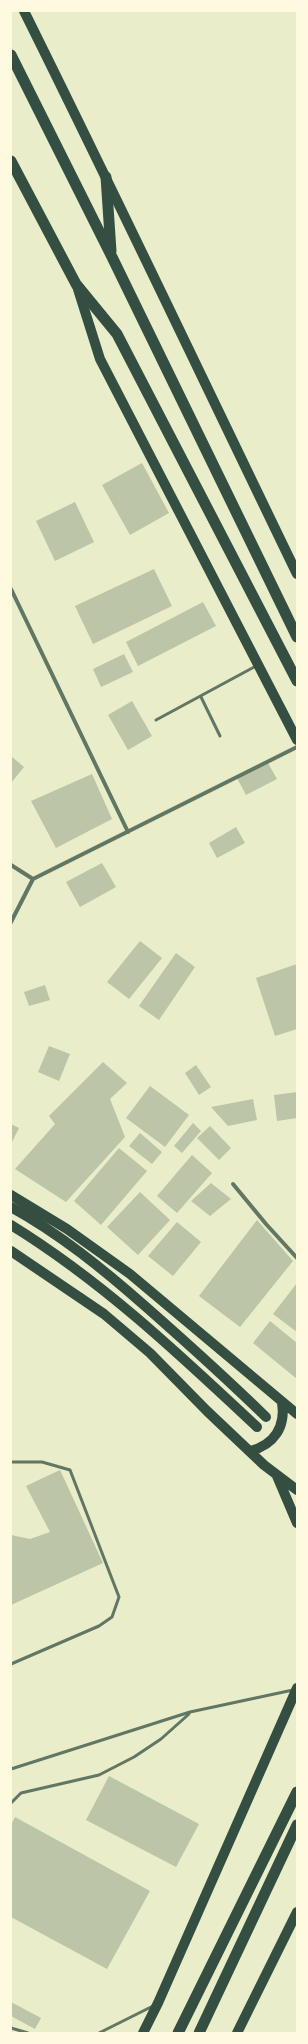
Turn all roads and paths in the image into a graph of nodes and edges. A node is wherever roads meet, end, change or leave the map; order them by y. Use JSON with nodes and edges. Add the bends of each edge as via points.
{"nodes":[{"id":1,"x":24,"y":11,"type":"edge"},
{"id":2,"x":11,"y":55,"type":"edge"},
{"id":3,"x":11,"y":161,"type":"edge"},
{"id":4,"x":106,"y":177,"type":"junction"},
{"id":5,"x":112,"y":257,"type":"junction"},
{"id":6,"x":76,"y":284,"type":"junction"},
{"id":7,"x":297,"y":574,"type":"edge"},
{"id":8,"x":11,"y":589,"type":"edge"},
{"id":9,"x":297,"y":637,"type":"edge"},
{"id":10,"x":259,"y":664,"type":"junction"},
{"id":11,"x":297,"y":681,"type":"edge"},
{"id":12,"x":201,"y":697,"type":"junction"},
{"id":13,"x":156,"y":720,"type":"dead end"},
{"id":14,"x":220,"y":736,"type":"dead end"},
{"id":15,"x":297,"y":740,"type":"edge"},
{"id":16,"x":297,"y":748,"type":"edge"},
{"id":17,"x":128,"y":832,"type":"junction"},
{"id":18,"x":11,"y":865,"type":"edge"},
{"id":19,"x":33,"y":879,"type":"junction"},
{"id":20,"x":11,"y":922,"type":"edge"},
{"id":21,"x":233,"y":1184,"type":"dead end"},
{"id":22,"x":11,"y":1195,"type":"edge"},
{"id":23,"x":11,"y":1207,"type":"edge"},
{"id":24,"x":11,"y":1225,"type":"edge"},
{"id":25,"x":11,"y":1251,"type":"edge"},
{"id":26,"x":297,"y":1258,"type":"edge"},
{"id":27,"x":282,"y":1402,"type":"junction"},
{"id":28,"x":297,"y":1414,"type":"edge"},
{"id":29,"x":266,"y":1417,"type":"dead end"},
{"id":30,"x":257,"y":1427,"type":"dead end"},
{"id":31,"x":250,"y":1451,"type":"junction"},
{"id":32,"x":11,"y":1462,"type":"edge"},
{"id":33,"x":276,"y":1474,"type":"junction"},
{"id":34,"x":297,"y":1490,"type":"edge"},
{"id":35,"x":297,"y":1523,"type":"edge"},
{"id":36,"x":11,"y":1664,"type":"edge"},
{"id":37,"x":297,"y":1689,"type":"edge"},
{"id":38,"x":190,"y":1712,"type":"junction"},
{"id":39,"x":11,"y":1769,"type":"edge"},
{"id":40,"x":297,"y":1792,"type":"edge"},
{"id":41,"x":11,"y":1803,"type":"edge"},
{"id":42,"x":297,"y":1825,"type":"edge"},
{"id":43,"x":297,"y":1912,"type":"edge"},
{"id":44,"x":158,"y":2003,"type":"junction"},
{"id":45,"x":11,"y":2028,"type":"edge"},
{"id":46,"x":28,"y":2033,"type":"edge"},
{"id":47,"x":101,"y":2033,"type":"edge"},
{"id":48,"x":143,"y":2033,"type":"edge"},
{"id":49,"x":178,"y":2033,"type":"edge"},
{"id":50,"x":199,"y":2033,"type":"edge"},
{"id":51,"x":237,"y":2033,"type":"edge"}],
"edges":[{"from":1,"to":4,"type":"main road"},
{"from":2,"to":5,"type":"highway"},
{"from":3,"to":6,"type":"highway"},
{"from":4,"to":5,"type":"highway"},
{"from":4,"to":7,"type":"main road"},
{"from":5,"to":9,"type":"highway"},
{"from":6,"to":10,"type":"main road","via":[[100,358]]},
{"from":6,"to":11,"type":"highway","via":[[117,334]]},
{"from":8,"to":17,"type":"street"},
{"from":10,"to":12,"type":"lane"},
{"from":10,"to":15,"type":"main road"},
{"from":12,"to":13,"type":"lane"},
{"from":12,"to":14,"type":"lane"},
{"from":16,"to":17,"type":"street"},
{"from":17,"to":19,"type":"street"},
{"from":18,"to":19,"type":"street"},
{"from":19,"to":20,"type":"street"},
{"from":21,"to":26,"type":"street"},
{"from":22,"to":27,"type":"main road","via":[[67,1229],[130,1274]]},
{"from":23,"to":29,"type":"main road","via":[[74,1247],[98,1266],[205,1359]]},
{"from":24,"to":30,"type":"main road","via":[[54,1253],[124,1306]]},
{"from":25,"to":31,"type":"main road","via":[[104,1314],[150,1353]]},
{"from":27,"to":28,"type":"main road"},
{"from":27,"to":31,"type":"main road","via":[[283,1418],[277,1434],[265,1445]]},
{"from":31,"to":33,"type":"main road"},
{"from":32,"to":36,"type":"lane","via":[[42,1462],[70,1470],[119,1597],[112,1617],[99,1626]]},
{"from":33,"to":34,"type":"main road"},
{"from":33,"to":35,"type":"main road"},
{"from":37,"to":38,"type":"lane"},
{"from":37,"to":44,"type":"main road"},
{"from":38,"to":39,"type":"lane"},
{"from":38,"to":41,"type":"lane","via":[[161,1739],[134,1757],[99,1775],[21,1793]]},
{"from":40,"to":49,"type":"highway"},
{"from":42,"to":50,"type":"highway"},
{"from":43,"to":51,"type":"main road"},
{"from":44,"to":47,"type":"lane"},
{"from":44,"to":48,"type":"main road"},
{"from":45,"to":46,"type":"lane"}]}
